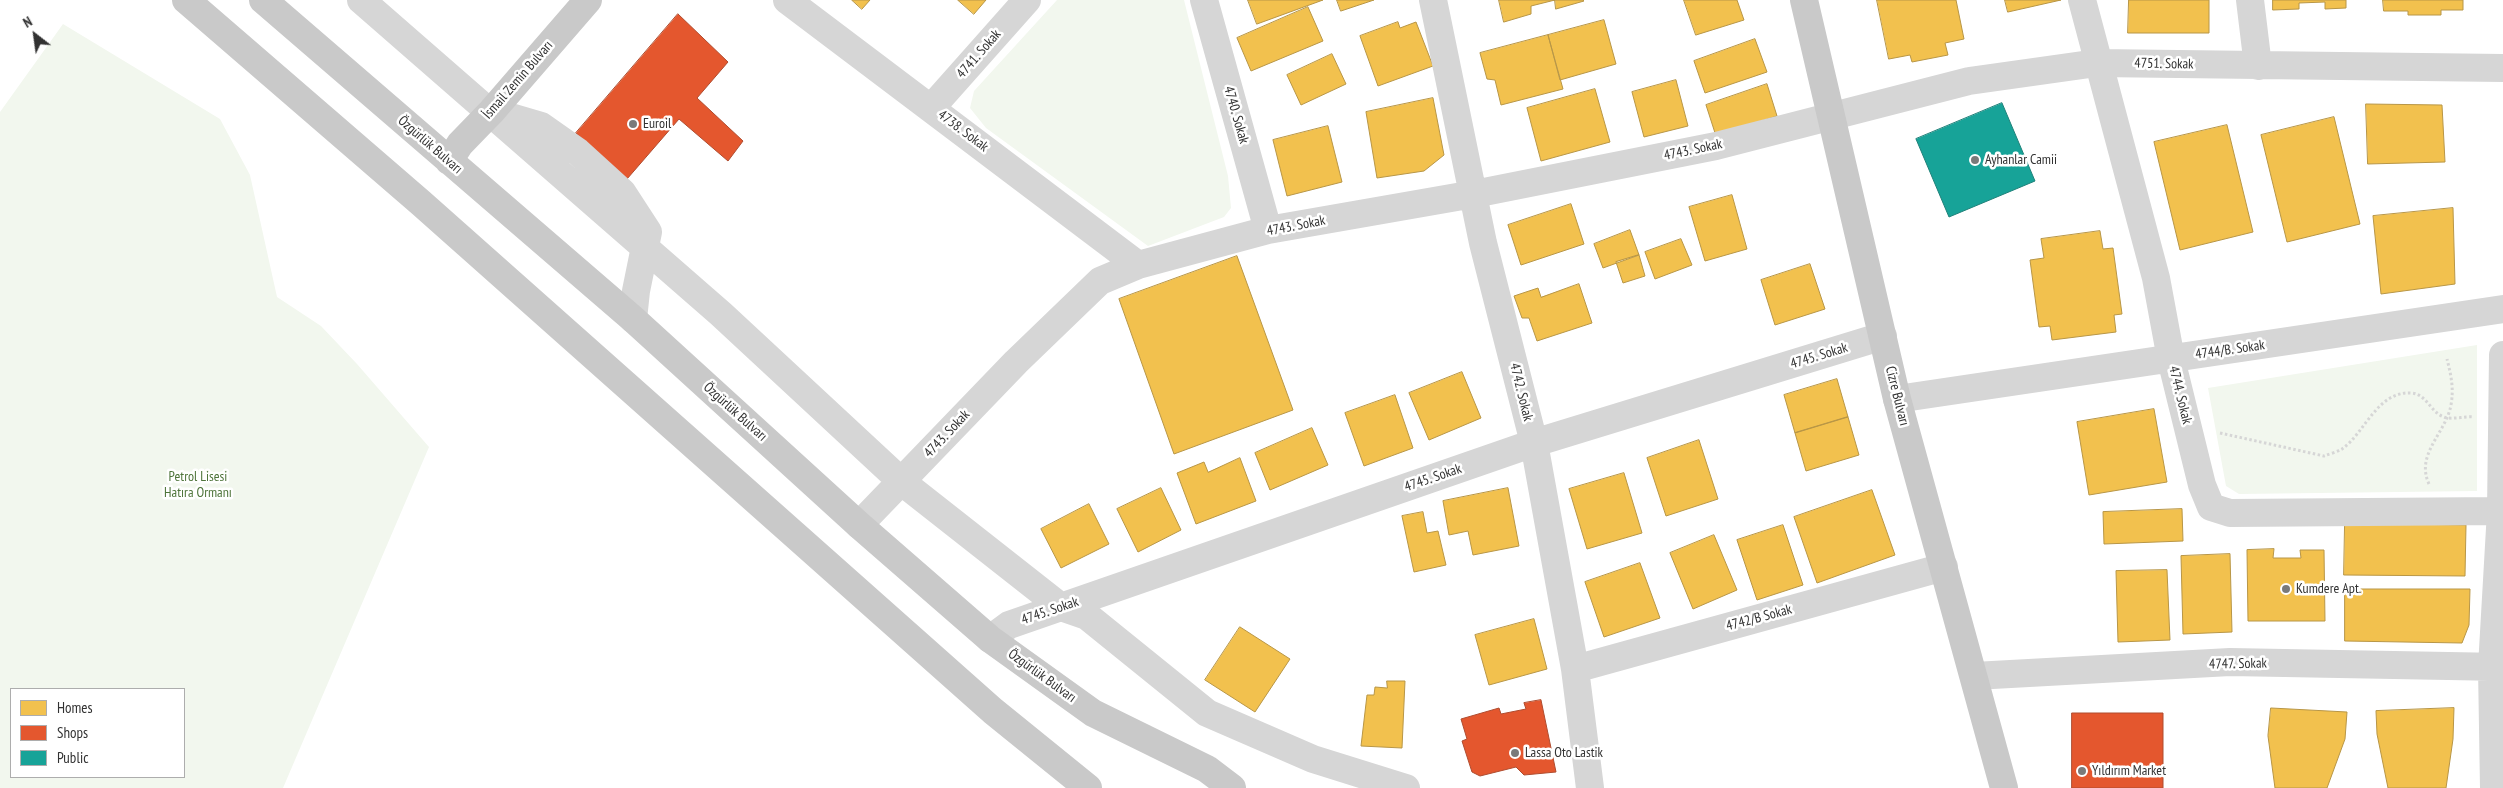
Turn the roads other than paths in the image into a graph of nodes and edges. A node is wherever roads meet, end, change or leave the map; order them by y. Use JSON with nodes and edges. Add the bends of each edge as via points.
{"nodes":[{"id":1,"x":186,"y":0,"type":"edge"},
{"id":2,"x":263,"y":0,"type":"edge"},
{"id":3,"x":361,"y":0,"type":"edge"},
{"id":4,"x":588,"y":0,"type":"edge"},
{"id":5,"x":787,"y":0,"type":"edge"},
{"id":6,"x":1027,"y":0,"type":"edge"},
{"id":7,"x":1204,"y":0,"type":"edge"},
{"id":8,"x":1433,"y":0,"type":"edge"},
{"id":9,"x":1804,"y":0,"type":"edge"},
{"id":10,"x":2082,"y":0,"type":"edge"},
{"id":11,"x":2250,"y":0,"type":"edge"},
{"id":12,"x":2098,"y":63,"type":"junction"},
{"id":13,"x":2258,"y":66,"type":"junction"},
{"id":14,"x":2503,"y":68,"type":"edge"},
{"id":15,"x":932,"y":107,"type":"junction"},
{"id":16,"x":491,"y":112,"type":"junction"},
{"id":17,"x":1831,"y":115,"type":"junction"},
{"id":18,"x":449,"y":162,"type":"junction"},
{"id":19,"x":1474,"y":194,"type":"junction"},
{"id":20,"x":1268,"y":230,"type":"junction"},
{"id":21,"x":645,"y":247,"type":"junction"},
{"id":22,"x":1138,"y":265,"type":"junction"},
{"id":23,"x":2503,"y":309,"type":"edge"},
{"id":24,"x":633,"y":319,"type":"junction"},
{"id":25,"x":1883,"y":336,"type":"junction"},
{"id":26,"x":2503,"y":355,"type":"edge"},
{"id":27,"x":2171,"y":359,"type":"junction"},
{"id":28,"x":1897,"y":399,"type":"junction"},
{"id":29,"x":2502,"y":420,"type":"edge"},
{"id":30,"x":1534,"y":443,"type":"junction"},
{"id":31,"x":902,"y":482,"type":"junction"},
{"id":32,"x":2501,"y":511,"type":"junction"},
{"id":33,"x":859,"y":525,"type":"junction"},
{"id":34,"x":1944,"y":567,"type":"junction"},
{"id":35,"x":1062,"y":607,"type":"junction"},
{"id":36,"x":990,"y":639,"type":"junction"},
{"id":37,"x":2497,"y":667,"type":"edge"},
{"id":38,"x":1575,"y":669,"type":"junction"},
{"id":39,"x":1974,"y":676,"type":"junction"},
{"id":40,"x":1088,"y":788,"type":"edge"},
{"id":41,"x":1232,"y":788,"type":"edge"},
{"id":42,"x":1406,"y":788,"type":"edge"},
{"id":43,"x":1590,"y":788,"type":"edge"},
{"id":44,"x":2004,"y":788,"type":"edge"},
{"id":45,"x":2494,"y":788,"type":"edge"}],
"edges":[{"from":1,"to":40,"type":"main road","via":[[428,209],[993,711]]},
{"from":2,"to":18,"type":"main road","name":"Özgürlük Bulvarı"},
{"from":3,"to":16,"type":"street"},
{"from":4,"to":16,"type":"main road","name":"İsmail Zemin Bulvarı"},
{"from":5,"to":15,"type":"street","name":"4738. Sokak"},
{"from":6,"to":15,"type":"street","name":"4741. Sokak"},
{"from":7,"to":20,"type":"street","name":"4740. Sokak"},
{"from":8,"to":19,"type":"street","name":"4742. Sokak"},
{"from":9,"to":17,"type":"main road","name":"Cizre Bulvarı"},
{"from":10,"to":12,"type":"street","name":"4744. Sokak"},
{"from":11,"to":13,"type":"street"},
{"from":12,"to":13,"type":"street","name":"4751. Sokak"},
{"from":12,"to":17,"type":"street","name":"4751. Sokak","via":[[1970,81]]},
{"from":12,"to":27,"type":"street","name":"4744. Sokak","via":[[2156,278]]},
{"from":13,"to":14,"type":"street","name":"4751. Sokak"},
{"from":15,"to":22,"type":"street","name":"4738. Sokak"},
{"from":16,"to":18,"type":"main road","name":"İsmail Zemin Bulvarı","via":[[460,144]]},
{"from":16,"to":21,"type":"street","via":[[541,126],[578,152],[622,192],[648,232]]},
{"from":17,"to":19,"type":"street","name":"4743. Sokak","via":[[1716,146]]},
{"from":17,"to":25,"type":"main road","name":"Cizre Bulvarı"},
{"from":18,"to":24,"type":"main road","name":"Özgürlük Bulvarı"},
{"from":19,"to":20,"type":"street","name":"4743. Sokak"},
{"from":19,"to":30,"type":"street","name":"4742. Sokak","via":[[1483,243]]},
{"from":20,"to":22,"type":"street","name":"4743. Sokak"},
{"from":21,"to":24,"type":"street"},
{"from":21,"to":31,"type":"street"},
{"from":22,"to":31,"type":"street","name":"4743. Sokak","via":[[1100,281],[1016,362]]},
{"from":23,"to":27,"type":"street","name":"4744/B. Sokak"},
{"from":24,"to":33,"type":"main road","name":"Özgürlük Bulvarı"},
{"from":25,"to":28,"type":"main road","name":"Cizre Bulvarı"},
{"from":25,"to":30,"type":"street","name":"4745. Sokak"},
{"from":26,"to":29,"type":"street"},
{"from":27,"to":28,"type":"street","name":"4744/B. Sokak"},
{"from":27,"to":32,"type":"street","name":"4744. Sokak","via":[[2211,507],[2230,513]]},
{"from":28,"to":34,"type":"main road","name":"Cizre Bulvarı"},
{"from":29,"to":32,"type":"street"},
{"from":30,"to":35,"type":"street","name":"4745. Sokak"},
{"from":30,"to":38,"type":"street","name":"4742. Sokak"},
{"from":31,"to":33,"type":"street","name":"4743. Sokak"},
{"from":31,"to":35,"type":"street"},
{"from":32,"to":37,"type":"street"},
{"from":33,"to":36,"type":"main road","name":"Özgürlük Bulvarı"},
{"from":34,"to":38,"type":"street","name":"4742/B Sokak"},
{"from":34,"to":39,"type":"main road","name":"Cizre Bulvarı"},
{"from":35,"to":36,"type":"street","name":"4745. Sokak","via":[[1009,625]]},
{"from":35,"to":42,"type":"street","via":[[1087,616],[1207,712],[1313,759]]},
{"from":36,"to":41,"type":"main road","name":"Özgürlük Bulvarı","via":[[1094,713],[1206,769]]},
{"from":37,"to":39,"type":"street","name":"4747. Sokak","via":[[2230,662]]},
{"from":37,"to":45,"type":"street"},
{"from":38,"to":43,"type":"street","name":"4742. Sokak"},
{"from":39,"to":44,"type":"main road","name":"Cizre Bulvarı"}]}
